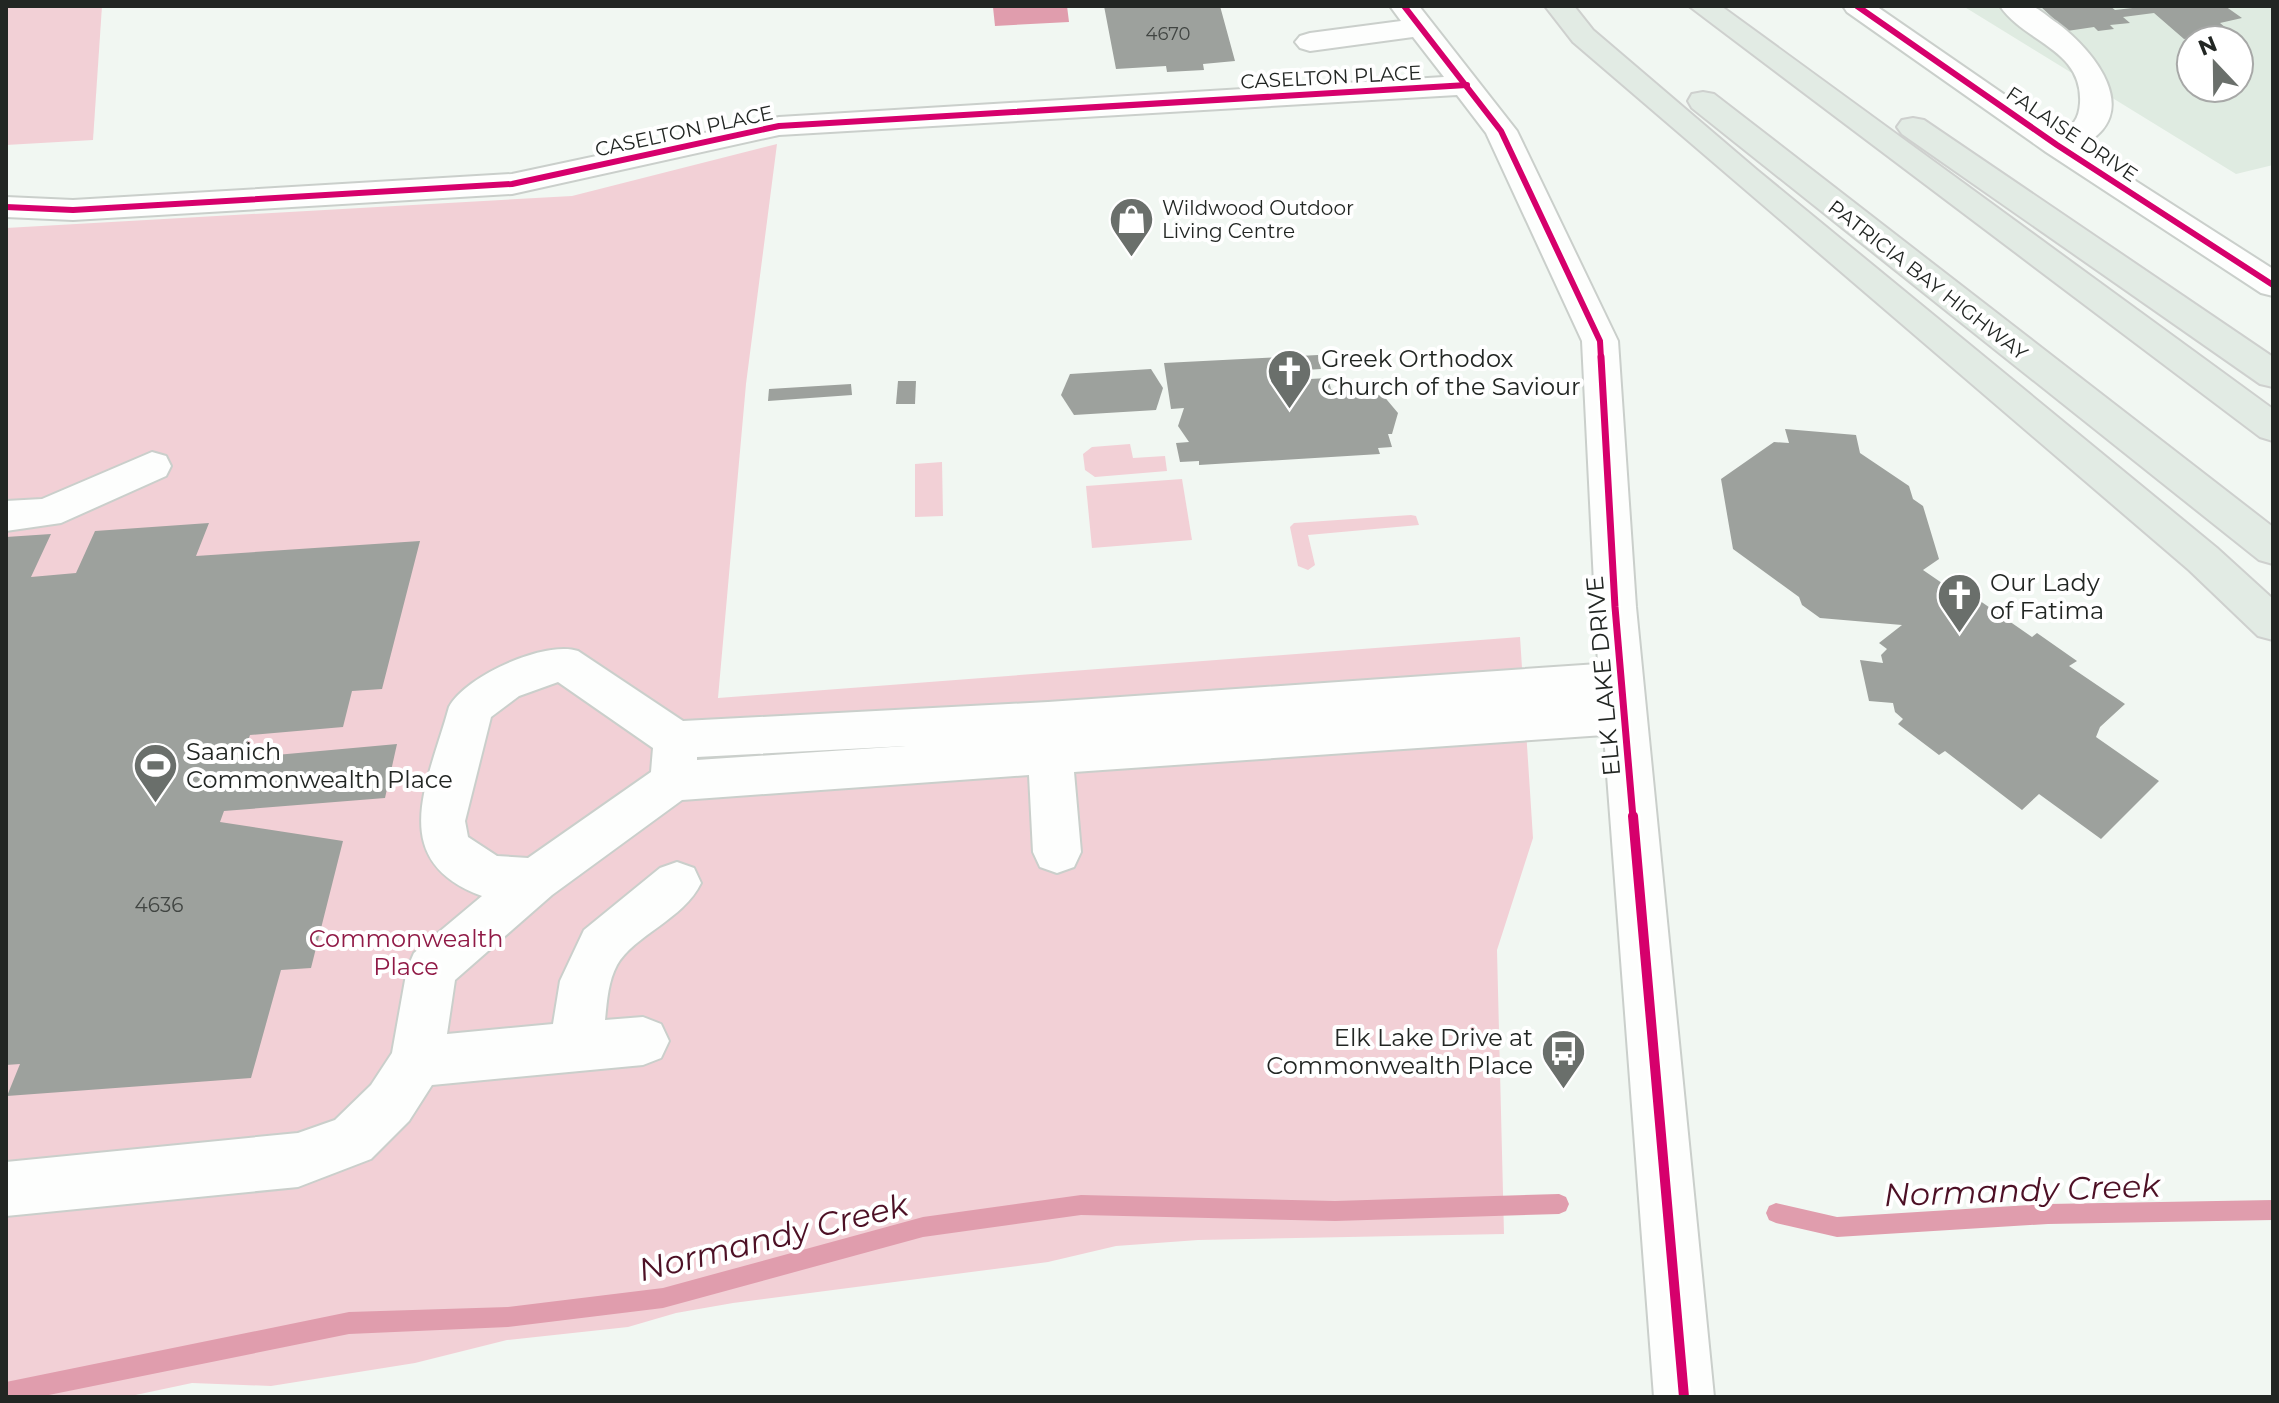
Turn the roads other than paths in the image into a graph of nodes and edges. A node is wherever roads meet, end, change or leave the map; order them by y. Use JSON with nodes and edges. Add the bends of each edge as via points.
{"nodes":[{"id":1,"x":1559,"y":6,"type":"edge"},
{"id":2,"x":1587,"y":6,"type":"edge"},
{"id":3,"x":1703,"y":6,"type":"edge"},
{"id":4,"x":1743,"y":6,"type":"edge"},
{"id":5,"x":1857,"y":6,"type":"edge"},
{"id":6,"x":2014,"y":6,"type":"edge"},
{"id":7,"x":1412,"y":16,"type":"edge"},
{"id":8,"x":1310,"y":42,"type":"dead end"},
{"id":9,"x":1467,"y":85,"type":"junction"},
{"id":10,"x":2057,"y":145,"type":"junction"},
{"id":11,"x":6,"y":207,"type":"edge"},
{"id":12,"x":2273,"y":285,"type":"edge"},
{"id":13,"x":2273,"y":375,"type":"edge"},
{"id":14,"x":2273,"y":428,"type":"edge"},
{"id":15,"x":152,"y":466,"type":"dead end"},
{"id":16,"x":6,"y":516,"type":"edge"},
{"id":17,"x":2273,"y":549,"type":"edge"},
{"id":18,"x":2273,"y":624,"type":"edge"},
{"id":19,"x":1624,"y":698,"type":"junction"},
{"id":20,"x":1049,"y":738,"type":"junction"},
{"id":21,"x":674,"y":761,"type":"junction"},
{"id":22,"x":1057,"y":852,"type":"dead end"},
{"id":23,"x":535,"y":880,"type":"junction"},
{"id":24,"x":677,"y":883,"type":"dead end"},
{"id":25,"x":643,"y":1041,"type":"dead end"},
{"id":26,"x":575,"y":1047,"type":"junction"},
{"id":27,"x":417,"y":1061,"type":"junction"},
{"id":28,"x":6,"y":1189,"type":"edge"},
{"id":29,"x":1684,"y":1397,"type":"edge"}],
"edges":[{"from":1,"to":18,"type":"highway","via":[[1606,56],[2203,559]]},
{"from":2,"to":17,"type":"highway","name":"PATRICIA BAY HIGHWAY"},
{"from":3,"to":14,"type":"highway"},
{"from":4,"to":13,"type":"highway"},
{"from":5,"to":10,"type":"street","name":"FALAISE DRIVE"},
{"from":6,"to":10,"type":"street","via":[[2069,47],[2095,80],[2094,117],[2083,135]]},
{"from":7,"to":8,"type":"street"},
{"from":7,"to":9,"type":"street","name":"ELK LAKE DRIVE"},
{"from":9,"to":11,"type":"street","name":"CASELTON PLACE","via":[[779,126],[512,184],[73,210]]},
{"from":9,"to":19,"type":"street","name":"ELK LAKE DRIVE","via":[[1501,131],[1600,341]]},
{"from":10,"to":12,"type":"street","name":"FALAISE DRIVE"},
{"from":15,"to":16,"type":"street","via":[[47,513]]},
{"from":19,"to":20,"type":"street"},
{"from":19,"to":29,"type":"street","name":"ELK LAKE DRIVE"},
{"from":20,"to":21,"type":"street"},
{"from":20,"to":22,"type":"street"},
{"from":21,"to":23,"type":"street"},
{"from":21,"to":23,"type":"street","via":[[563,663],[504,684],[471,707],[442,821],[447,848],[488,877]]},
{"from":23,"to":27,"type":"street","via":[[432,969]]},
{"from":24,"to":26,"type":"street","via":[[601,946],[585,981]]},
{"from":25,"to":26,"type":"street"},
{"from":26,"to":27,"type":"street"},
{"from":27,"to":28,"type":"street","via":[[390,1103],[352,1140],[298,1160]]}]}
